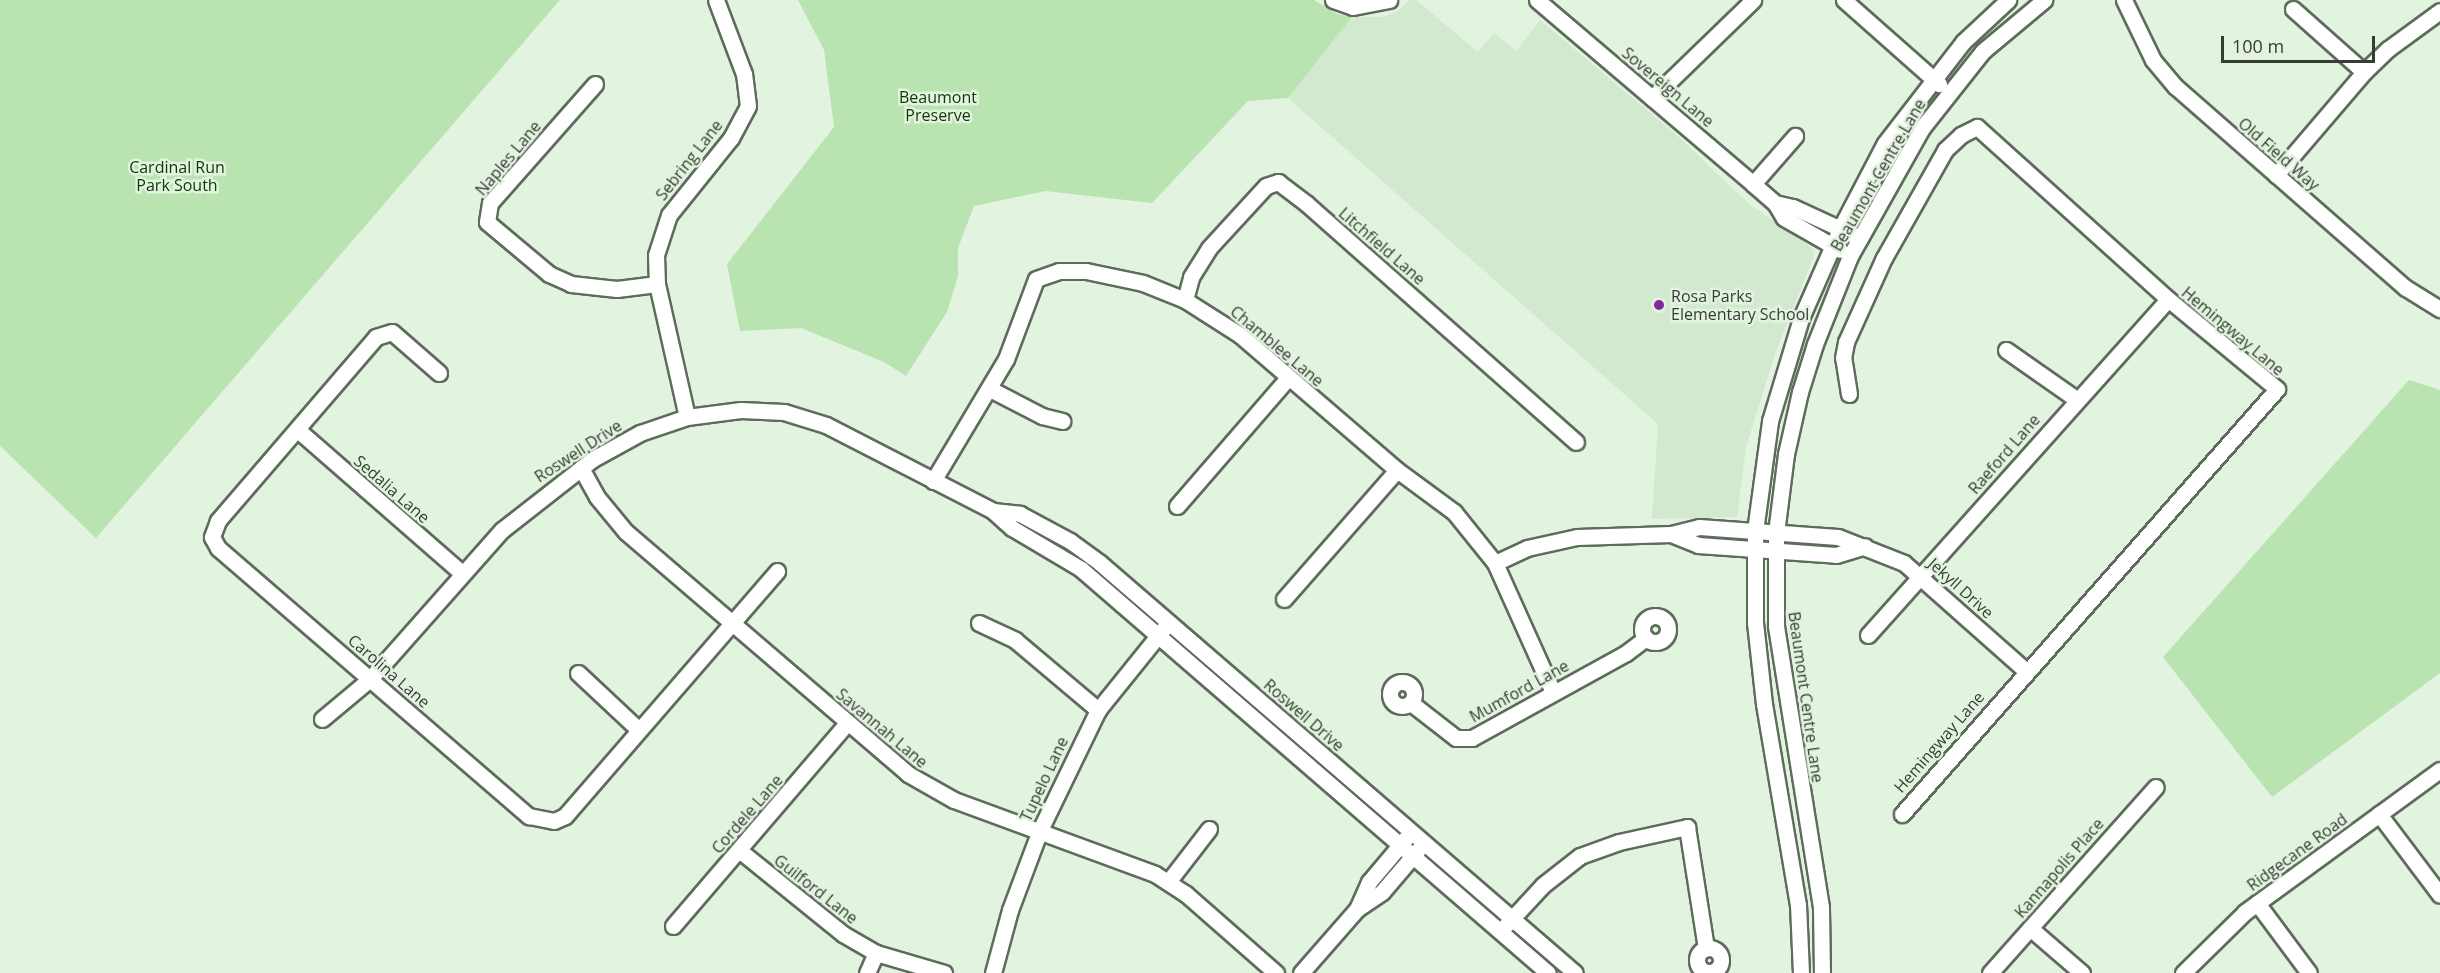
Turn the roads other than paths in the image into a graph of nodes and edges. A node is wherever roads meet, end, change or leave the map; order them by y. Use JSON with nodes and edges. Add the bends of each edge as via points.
{"nodes":[{"id":1,"x":716,"y":0,"type":"edge"},
{"id":2,"x":1333,"y":0,"type":"edge"},
{"id":3,"x":1389,"y":0,"type":"edge"},
{"id":4,"x":1753,"y":0,"type":"edge"},
{"id":5,"x":1844,"y":0,"type":"edge"},
{"id":6,"x":2008,"y":0,"type":"edge"},
{"id":7,"x":2044,"y":0,"type":"edge"},
{"id":8,"x":2124,"y":0,"type":"edge"},
{"id":9,"x":1548,"y":3,"type":"edge"},
{"id":10,"x":2293,"y":9,"type":"dead end"},
{"id":11,"x":2440,"y":11,"type":"edge"},
{"id":12,"x":2364,"y":72,"type":"junction"},
{"id":13,"x":1932,"y":77,"type":"junction"},
{"id":14,"x":595,"y":84,"type":"dead end"},
{"id":15,"x":1948,"y":92,"type":"junction"},
{"id":16,"x":1652,"y":98,"type":"junction"},
{"id":17,"x":1795,"y":136,"type":"dead end"},
{"id":18,"x":2276,"y":175,"type":"junction"},
{"id":19,"x":1754,"y":183,"type":"junction"},
{"id":20,"x":1775,"y":203,"type":"junction"},
{"id":21,"x":1840,"y":229,"type":"junction"},
{"id":22,"x":1860,"y":238,"type":"junction"},
{"id":23,"x":1832,"y":246,"type":"junction"},
{"id":24,"x":1850,"y":256,"type":"junction"},
{"id":25,"x":657,"y":285,"type":"junction"},
{"id":26,"x":2168,"y":299,"type":"junction"},
{"id":27,"x":1185,"y":300,"type":"junction"},
{"id":28,"x":2440,"y":309,"type":"edge"},
{"id":29,"x":2006,"y":350,"type":"dead end"},
{"id":30,"x":440,"y":372,"type":"dead end"},
{"id":31,"x":1288,"y":378,"type":"junction"},
{"id":32,"x":990,"y":389,"type":"junction"},
{"id":33,"x":1849,"y":394,"type":"dead end"},
{"id":34,"x":2076,"y":399,"type":"junction"},
{"id":35,"x":687,"y":417,"type":"junction"},
{"id":36,"x":1062,"y":422,"type":"dead end"},
{"id":37,"x":299,"y":431,"type":"junction"},
{"id":38,"x":1576,"y":442,"type":"dead end"},
{"id":39,"x":581,"y":468,"type":"junction"},
{"id":40,"x":1397,"y":470,"type":"junction"},
{"id":41,"x":933,"y":481,"type":"junction"},
{"id":42,"x":1177,"y":506,"type":"dead end"},
{"id":43,"x":993,"y":511,"type":"junction"},
{"id":44,"x":1755,"y":531,"type":"junction"},
{"id":45,"x":1776,"y":532,"type":"junction"},
{"id":46,"x":1671,"y":534,"type":"junction"},
{"id":47,"x":1865,"y":546,"type":"junction"},
{"id":48,"x":1754,"y":549,"type":"junction"},
{"id":49,"x":1774,"y":550,"type":"junction"},
{"id":50,"x":1495,"y":563,"type":"junction"},
{"id":51,"x":777,"y":571,"type":"dead end"},
{"id":52,"x":462,"y":573,"type":"junction"},
{"id":53,"x":1920,"y":576,"type":"junction"},
{"id":54,"x":1284,"y":599,"type":"dead end"},
{"id":55,"x":731,"y":622,"type":"junction"},
{"id":56,"x":1169,"y":622,"type":"junction"},
{"id":57,"x":979,"y":623,"type":"dead end"},
{"id":58,"x":1159,"y":635,"type":"junction"},
{"id":59,"x":1868,"y":635,"type":"dead end"},
{"id":60,"x":1646,"y":638,"type":"dead end"},
{"id":61,"x":2025,"y":670,"type":"junction"},
{"id":62,"x":578,"y":673,"type":"dead end"},
{"id":63,"x":370,"y":679,"type":"junction"},
{"id":64,"x":1553,"y":692,"type":"junction"},
{"id":65,"x":1411,"y":703,"type":"dead end"},
{"id":66,"x":1098,"y":710,"type":"junction"},
{"id":67,"x":322,"y":719,"type":"dead end"},
{"id":68,"x":847,"y":723,"type":"junction"},
{"id":69,"x":639,"y":730,"type":"junction"},
{"id":70,"x":2440,"y":770,"type":"edge"},
{"id":71,"x":2156,"y":787,"type":"dead end"},
{"id":72,"x":1902,"y":814,"type":"dead end"},
{"id":73,"x":2379,"y":814,"type":"junction"},
{"id":74,"x":1209,"y":829,"type":"dead end"},
{"id":75,"x":1040,"y":830,"type":"junction"},
{"id":76,"x":1412,"y":832,"type":"junction"},
{"id":77,"x":1424,"y":842,"type":"junction"},
{"id":78,"x":1400,"y":845,"type":"junction"},
{"id":79,"x":739,"y":850,"type":"junction"},
{"id":80,"x":1413,"y":856,"type":"junction"},
{"id":81,"x":1168,"y":882,"type":"junction"},
{"id":82,"x":2440,"y":895,"type":"edge"},
{"id":83,"x":2258,"y":903,"type":"junction"},
{"id":84,"x":1357,"y":909,"type":"junction"},
{"id":85,"x":1512,"y":918,"type":"junction"},
{"id":86,"x":673,"y":926,"type":"dead end"},
{"id":87,"x":2030,"y":928,"type":"junction"},
{"id":88,"x":1501,"y":932,"type":"junction"},
{"id":89,"x":1706,"y":948,"type":"dead end"},
{"id":90,"x":876,"y":953,"type":"junction"},
{"id":91,"x":867,"y":973,"type":"edge"},
{"id":92,"x":944,"y":973,"type":"edge"},
{"id":93,"x":993,"y":973,"type":"edge"},
{"id":94,"x":1276,"y":973,"type":"edge"},
{"id":95,"x":1301,"y":973,"type":"edge"},
{"id":96,"x":1548,"y":973,"type":"edge"},
{"id":97,"x":1575,"y":973,"type":"edge"},
{"id":98,"x":1800,"y":973,"type":"edge"},
{"id":99,"x":1822,"y":973,"type":"edge"},
{"id":100,"x":1990,"y":973,"type":"edge"},
{"id":101,"x":2082,"y":973,"type":"edge"},
{"id":102,"x":2183,"y":973,"type":"edge"},
{"id":103,"x":2309,"y":973,"type":"edge"}],
"edges":[{"from":1,"to":25,"type":"street","name":"Sebring Lane","via":[[744,75],[748,106],[731,138],[669,215],[656,255]]},
{"from":2,"to":3,"type":"street","via":[[1353,7]]},
{"from":4,"to":16,"type":"street"},
{"from":5,"to":13,"type":"street"},
{"from":6,"to":13,"type":"street","name":"Beaumont Centre Lane"},
{"from":7,"to":15,"type":"street","name":"Beaumont Centre Lane","via":[[1989,45]]},
{"from":8,"to":18,"type":"street","name":"Old Field Way","via":[[2162,73]]},
{"from":9,"to":16,"type":"street","name":"Sovereign Lane"},
{"from":10,"to":12,"type":"street"},
{"from":11,"to":12,"type":"street"},
{"from":12,"to":18,"type":"street"},
{"from":13,"to":15,"type":"street"},
{"from":13,"to":21,"type":"street","name":"Beaumont Centre Lane","via":[[1885,143]]},
{"from":14,"to":25,"type":"street","name":"Naples Lane","via":[[490,203],[487,222],[549,274],[572,284],[617,290]]},
{"from":15,"to":22,"type":"street","name":"Beaumont Centre Lane"},
{"from":16,"to":19,"type":"street","name":"Sovereign Lane"},
{"from":17,"to":19,"type":"street"},
{"from":18,"to":28,"type":"street","name":"Old Field Way","via":[[2406,288]]},
{"from":19,"to":20,"type":"street","name":"Sovereign Lane"},
{"from":20,"to":21,"type":"street","name":"Sovereign Lane"},
{"from":20,"to":23,"type":"street","name":"Sovereign Lane","via":[[1778,213],[1789,222]]},
{"from":21,"to":22,"type":"street","name":"Sovereign Lane"},
{"from":21,"to":23,"type":"street","name":"Beaumont Centre Lane"},
{"from":22,"to":24,"type":"street","name":"Beaumont Centre Lane"},
{"from":23,"to":24,"type":"street","name":"Sovereign Lane"},
{"from":23,"to":44,"type":"street","name":"Beaumont Centre Lane","via":[[1801,318],[1779,385],[1763,459]]},
{"from":24,"to":45,"type":"street","name":"Beaumont Centre Lane","via":[[1800,392],[1786,454]]},
{"from":25,"to":35,"type":"street","name":"Sebring Lane"},
{"from":26,"to":33,"type":"street","name":"Hemingway Lane","via":[[1977,128],[1961,135],[1945,150],[1884,258],[1846,342],[1843,358]]},
{"from":26,"to":34,"type":"street","name":"Raeford Lane"},
{"from":26,"to":61,"type":"street","name":"Hemingway Lane","via":[[2277,389]]},
{"from":27,"to":31,"type":"street","name":"Chamblee Lane","via":[[1240,335]]},
{"from":27,"to":32,"type":"street","name":"Chamblee Lane","via":[[1143,283],[1104,274],[1044,273],[1033,284],[1022,320]]},
{"from":27,"to":38,"type":"street","name":"Litchfield Lane","via":[[1191,277],[1209,248],[1266,186],[1281,184]]},
{"from":29,"to":34,"type":"street"},
{"from":30,"to":37,"type":"street","name":"Carolina Lane","via":[[392,332],[381,333]]},
{"from":31,"to":40,"type":"street","name":"Chamblee Lane"},
{"from":31,"to":42,"type":"street"},
{"from":32,"to":36,"type":"street"},
{"from":32,"to":41,"type":"street","name":"Chamblee Lane"},
{"from":34,"to":53,"type":"street","name":"Raeford Lane"},
{"from":35,"to":39,"type":"street","name":"Roswell Drive","via":[[640,433]]},
{"from":35,"to":41,"type":"street","name":"Roswell Drive","via":[[741,410],[784,412],[826,425]]},
{"from":37,"to":52,"type":"street","name":"Sedalia Lane"},
{"from":37,"to":63,"type":"street","name":"Carolina Lane","via":[[218,521],[212,537],[218,548]]},
{"from":39,"to":52,"type":"street","name":"Roswell Drive","via":[[502,530]]},
{"from":39,"to":55,"type":"street","name":"Savannah Lane","via":[[597,498],[626,532]]},
{"from":40,"to":50,"type":"street","name":"Chamblee Lane","via":[[1454,512]]},
{"from":40,"to":54,"type":"street"},
{"from":41,"to":43,"type":"street","name":"Roswell Drive"},
{"from":43,"to":56,"type":"street","name":"Roswell Drive","via":[[1020,514],[1070,541]]},
{"from":43,"to":58,"type":"street","name":"Roswell Drive","via":[[1012,528],[1081,568]]},
{"from":44,"to":45,"type":"street","name":"Jekyll Drive"},
{"from":44,"to":46,"type":"street","name":"Jekyll Drive","via":[[1700,527]]},
{"from":44,"to":48,"type":"street","name":"Beaumont Centre Lane"},
{"from":45,"to":47,"type":"street","name":"Jekyll Drive","via":[[1838,537]]},
{"from":45,"to":49,"type":"street","name":"Beaumont Centre Lane"},
{"from":46,"to":48,"type":"street","name":"Jekyll Drive","via":[[1698,545]]},
{"from":46,"to":50,"type":"street","name":"Jekyll Drive","via":[[1577,537],[1527,549]]},
{"from":47,"to":49,"type":"street","name":"Jekyll Drive","via":[[1836,555]]},
{"from":47,"to":53,"type":"street","name":"Jekyll Drive","via":[[1904,563]]},
{"from":48,"to":49,"type":"street","name":"Jekyll Drive"},
{"from":48,"to":98,"type":"street","name":"Beaumont Centre Lane","via":[[1757,652],[1798,904]]},
{"from":49,"to":99,"type":"street","name":"Beaumont Centre Lane","via":[[1779,662],[1821,907]]},
{"from":50,"to":64,"type":"street","name":"Chamblee Lane"},
{"from":51,"to":55,"type":"street","name":"Carolina Lane"},
{"from":52,"to":63,"type":"street","name":"Roswell Drive"},
{"from":53,"to":59,"type":"street","name":"Raeford Lane"},
{"from":53,"to":61,"type":"street","name":"Jekyll Drive"},
{"from":55,"to":68,"type":"street","name":"Savannah Lane"},
{"from":55,"to":69,"type":"street","name":"Carolina Lane"},
{"from":56,"to":58,"type":"street","name":"Tupelo Lane"},
{"from":56,"to":76,"type":"street","name":"Roswell Drive"},
{"from":57,"to":66,"type":"street","via":[[1015,640]]},
{"from":58,"to":66,"type":"street","name":"Tupelo Lane"},
{"from":58,"to":78,"type":"street","name":"Roswell Drive"},
{"from":60,"to":64,"type":"street","name":"Mumford Lane"},
{"from":61,"to":72,"type":"street","name":"Hemingway Lane"},
{"from":62,"to":69,"type":"street"},
{"from":63,"to":67,"type":"street","name":"Roswell Drive"},
{"from":63,"to":69,"type":"street","name":"Carolina Lane","via":[[530,816],[549,821],[565,816]]},
{"from":64,"to":65,"type":"street","name":"Mumford Lane","via":[[1467,739],[1456,738]]},
{"from":66,"to":75,"type":"street","name":"Tupelo Lane"},
{"from":68,"to":75,"type":"street","name":"Savannah Lane","via":[[923,785]]},
{"from":68,"to":79,"type":"street","name":"Cordele Lane"},
{"from":70,"to":73,"type":"street","name":"Ridgecane Road"},
{"from":71,"to":87,"type":"street","name":"Kannapolis Place"},
{"from":73,"to":82,"type":"street"},
{"from":73,"to":83,"type":"street","name":"Ridgecane Road"},
{"from":74,"to":81,"type":"street"},
{"from":75,"to":81,"type":"street","name":"Savannah Lane","via":[[1144,868]]},
{"from":75,"to":93,"type":"street","name":"Tupelo Lane","via":[[1010,910]]},
{"from":76,"to":77,"type":"street","name":"Roswell Drive"},
{"from":76,"to":78,"type":"street"},
{"from":77,"to":80,"type":"street"},
{"from":77,"to":85,"type":"street","name":"Roswell Drive"},
{"from":78,"to":80,"type":"street","name":"Roswell Drive"},
{"from":78,"to":84,"type":"street","via":[[1369,882]]},
{"from":79,"to":86,"type":"street","name":"Cordele Lane"},
{"from":79,"to":90,"type":"street","name":"Guilford Lane","via":[[817,917]]},
{"from":80,"to":84,"type":"street","via":[[1382,892]]},
{"from":80,"to":88,"type":"street","name":"Roswell Drive"},
{"from":81,"to":94,"type":"street","name":"Savannah Lane"},
{"from":83,"to":102,"type":"street","name":"Ridgecane Road"},
{"from":83,"to":103,"type":"street"},
{"from":84,"to":95,"type":"street"},
{"from":85,"to":88,"type":"street"},
{"from":85,"to":89,"type":"street","via":[[1543,885],[1580,856],[1619,842],[1686,827]]},
{"from":85,"to":97,"type":"street","name":"Roswell Drive"},
{"from":87,"to":100,"type":"street","name":"Kannapolis Place"},
{"from":87,"to":101,"type":"street"},
{"from":88,"to":96,"type":"street","name":"Roswell Drive"},
{"from":90,"to":91,"type":"street"},
{"from":90,"to":92,"type":"street","name":"Guilford Lane"}]}
